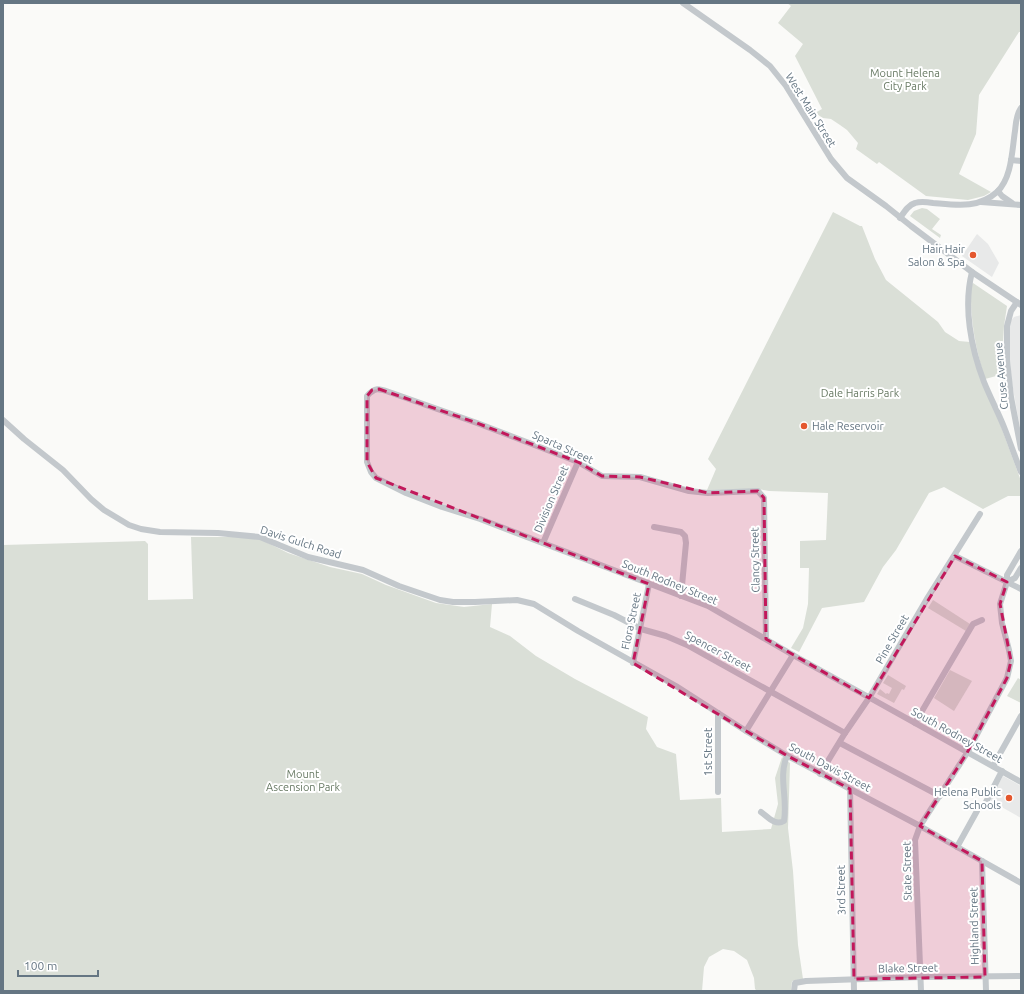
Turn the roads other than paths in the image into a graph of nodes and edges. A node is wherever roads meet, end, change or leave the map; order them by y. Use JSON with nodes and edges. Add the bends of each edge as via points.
{"nodes":[{"id":1,"x":683,"y":3,"type":"edge"},
{"id":2,"x":1021,"y":108,"type":"edge"},
{"id":3,"x":1011,"y":160,"type":"junction"},
{"id":4,"x":1021,"y":161,"type":"edge"},
{"id":5,"x":998,"y":191,"type":"junction"},
{"id":6,"x":980,"y":202,"type":"junction"},
{"id":7,"x":1019,"y":205,"type":"edge"},
{"id":8,"x":900,"y":218,"type":"junction"},
{"id":9,"x":972,"y":272,"type":"junction"},
{"id":10,"x":1019,"y":303,"type":"edge"},
{"id":11,"x":3,"y":420,"type":"edge"},
{"id":12,"x":1021,"y":449,"type":"edge"},
{"id":13,"x":367,"y":462,"type":"joint"},
{"id":14,"x":578,"y":462,"type":"junction"},
{"id":15,"x":1021,"y":472,"type":"edge"},
{"id":16,"x":752,"y":491,"type":"joint"},
{"id":17,"x":980,"y":514,"type":"dead end"},
{"id":18,"x":654,"y":527,"type":"dead end"},
{"id":19,"x":543,"y":543,"type":"junction"},
{"id":20,"x":1021,"y":551,"type":"edge"},
{"id":21,"x":954,"y":556,"type":"junction"},
{"id":22,"x":1021,"y":568,"type":"edge"},
{"id":23,"x":1007,"y":582,"type":"junction"},
{"id":24,"x":649,"y":584,"type":"junction"},
{"id":25,"x":1021,"y":589,"type":"edge"},
{"id":26,"x":681,"y":596,"type":"junction"},
{"id":27,"x":575,"y":599,"type":"dead end"},
{"id":28,"x":982,"y":620,"type":"dead end"},
{"id":29,"x":641,"y":629,"type":"junction"},
{"id":30,"x":766,"y":639,"type":"junction"},
{"id":31,"x":793,"y":655,"type":"junction"},
{"id":32,"x":633,"y":663,"type":"junction"},
{"id":33,"x":771,"y":692,"type":"junction"},
{"id":34,"x":869,"y":698,"type":"junction"},
{"id":35,"x":718,"y":713,"type":"junction"},
{"id":36,"x":1021,"y":716,"type":"edge"},
{"id":37,"x":915,"y":723,"type":"junction"},
{"id":38,"x":746,"y":731,"type":"junction"},
{"id":39,"x":845,"y":733,"type":"junction"},
{"id":40,"x":840,"y":743,"type":"junction"},
{"id":41,"x":967,"y":753,"type":"junction"},
{"id":42,"x":787,"y":756,"type":"junction"},
{"id":43,"x":992,"y":766,"type":"junction"},
{"id":44,"x":1002,"y":771,"type":"junction"},
{"id":45,"x":820,"y":774,"type":"junction"},
{"id":46,"x":1021,"y":782,"type":"edge"},
{"id":47,"x":850,"y":789,"type":"junction"},
{"id":48,"x":718,"y":792,"type":"dead end"},
{"id":49,"x":940,"y":796,"type":"junction"},
{"id":50,"x":986,"y":802,"type":"dead end"},
{"id":51,"x":977,"y":811,"type":"dead end"},
{"id":52,"x":761,"y":812,"type":"dead end"},
{"id":53,"x":920,"y":826,"type":"junction"},
{"id":54,"x":957,"y":847,"type":"junction"},
{"id":55,"x":982,"y":861,"type":"junction"},
{"id":56,"x":1021,"y":883,"type":"edge"},
{"id":57,"x":1021,"y":976,"type":"edge"},
{"id":58,"x":921,"y":977,"type":"junction"},
{"id":59,"x":985,"y":977,"type":"junction"},
{"id":60,"x":854,"y":979,"type":"junction"},
{"id":61,"x":794,"y":991,"type":"edge"},
{"id":62,"x":854,"y":991,"type":"edge"},
{"id":63,"x":921,"y":991,"type":"edge"},
{"id":64,"x":986,"y":991,"type":"edge"}],
"edges":[{"from":1,"to":8,"type":"street","name":"West Main Street","via":[[770,66],[786,86],[835,166]]},
{"from":2,"to":3,"type":"street","via":[[1016,120]]},
{"from":3,"to":4,"type":"street"},
{"from":3,"to":5,"type":"street"},
{"from":5,"to":6,"type":"street"},
{"from":5,"to":7,"type":"street","via":[[1005,200]]},
{"from":6,"to":7,"type":"street"},
{"from":6,"to":8,"type":"street","via":[[963,205],[914,203]]},
{"from":8,"to":9,"type":"street","name":"West Main Street"},
{"from":9,"to":10,"type":"street","name":"West Main Street"},
{"from":9,"to":15,"type":"street","name":"Cruse Avenue","via":[[968,303],[974,348],[984,381]]},
{"from":10,"to":12,"type":"street","name":"Cruse Avenue","via":[[1011,311],[1007,326],[1007,360]]},
{"from":11,"to":32,"type":"street","name":"Davis Gulch Road","via":[[63,470],[104,510],[130,526],[160,532],[260,537],[308,557],[363,570],[398,586],[440,600],[529,602],[540,606]]},
{"from":13,"to":14,"type":"street","name":"Sparta Street","via":[[367,396],[372,390],[379,389],[464,418]]},
{"from":13,"to":19,"type":"street","name":"South Rodney Street","via":[[376,478],[406,492]]},
{"from":14,"to":16,"type":"street","name":"Sparta Street","via":[[602,476],[640,477],[689,491]]},
{"from":14,"to":19,"type":"street","name":"Division Street"},
{"from":16,"to":30,"type":"street","name":"Clancy Street","via":[[758,491],[764,498]]},
{"from":17,"to":21,"type":"street","name":"Pine Street"},
{"from":18,"to":26,"type":"street","via":[[681,532],[685,536]]},
{"from":19,"to":24,"type":"street","name":"South Rodney Street"},
{"from":20,"to":23,"type":"street","via":[[1007,575]]},
{"from":21,"to":23,"type":"street"},
{"from":21,"to":34,"type":"street","name":"Pine Street"},
{"from":22,"to":23,"type":"street","via":[[1015,578]]},
{"from":23,"to":25,"type":"street"},
{"from":23,"to":41,"type":"street","name":"State Street","via":[[1000,604],[1010,669],[1005,684]]},
{"from":24,"to":26,"type":"street","name":"South Rodney Street"},
{"from":24,"to":29,"type":"street","name":"Flora Street"},
{"from":26,"to":30,"type":"street","name":"South Rodney Street","via":[[708,606]]},
{"from":27,"to":29,"type":"street","name":"Spencer Street"},
{"from":28,"to":37,"type":"street","via":[[974,624]]},
{"from":29,"to":32,"type":"street","name":"Flora Street"},
{"from":29,"to":33,"type":"street","name":"Spencer Street","via":[[687,645]]},
{"from":30,"to":31,"type":"street","name":"South Rodney Street"},
{"from":31,"to":33,"type":"street"},
{"from":31,"to":34,"type":"street","name":"South Rodney Street"},
{"from":32,"to":35,"type":"street","name":"South Davis Street"},
{"from":33,"to":38,"type":"street"},
{"from":33,"to":39,"type":"street","name":"Spencer Street"},
{"from":34,"to":37,"type":"street","name":"South Rodney Street"},
{"from":34,"to":39,"type":"street","name":"Pine Street"},
{"from":35,"to":38,"type":"street","name":"South Davis Street"},
{"from":35,"to":48,"type":"street","name":"1st Street"},
{"from":36,"to":43,"type":"street"},
{"from":37,"to":41,"type":"street","name":"South Rodney Street"},
{"from":38,"to":42,"type":"street","name":"South Davis Street"},
{"from":39,"to":40,"type":"street","name":"Pine Street"},
{"from":40,"to":45,"type":"street","name":"Pine Street"},
{"from":40,"to":49,"type":"street"},
{"from":41,"to":43,"type":"street","name":"South Rodney Street"},
{"from":41,"to":49,"type":"street","name":"State Street"},
{"from":42,"to":45,"type":"street","name":"South Davis Street"},
{"from":42,"to":52,"type":"street","via":[[783,766],[786,809],[784,821],[777,823]]},
{"from":43,"to":44,"type":"street","name":"South Rodney Street"},
{"from":44,"to":46,"type":"street","name":"South Rodney Street"},
{"from":44,"to":50,"type":"street"},
{"from":45,"to":47,"type":"street","name":"South Davis Street"},
{"from":47,"to":53,"type":"street","name":"South Davis Street"},
{"from":47,"to":60,"type":"street","name":"3rd Street"},
{"from":49,"to":53,"type":"street","name":"State Street"},
{"from":51,"to":54,"type":"street"},
{"from":53,"to":54,"type":"street","name":"South Davis Street"},
{"from":53,"to":58,"type":"street","name":"State Street","via":[[915,840]]},
{"from":54,"to":55,"type":"street","name":"South Davis Street"},
{"from":55,"to":56,"type":"street","name":"South Davis Street"},
{"from":55,"to":59,"type":"street","name":"Highland Street"},
{"from":57,"to":59,"type":"street","name":"Blake Street"},
{"from":58,"to":59,"type":"street","name":"Blake Street"},
{"from":58,"to":60,"type":"street","name":"Blake Street"},
{"from":58,"to":63,"type":"street","name":"State Street"},
{"from":59,"to":64,"type":"street","name":"Highland Street"},
{"from":60,"to":61,"type":"street","name":"Blake Street","via":[[795,983]]},
{"from":60,"to":62,"type":"street","name":"3rd Street"}]}
